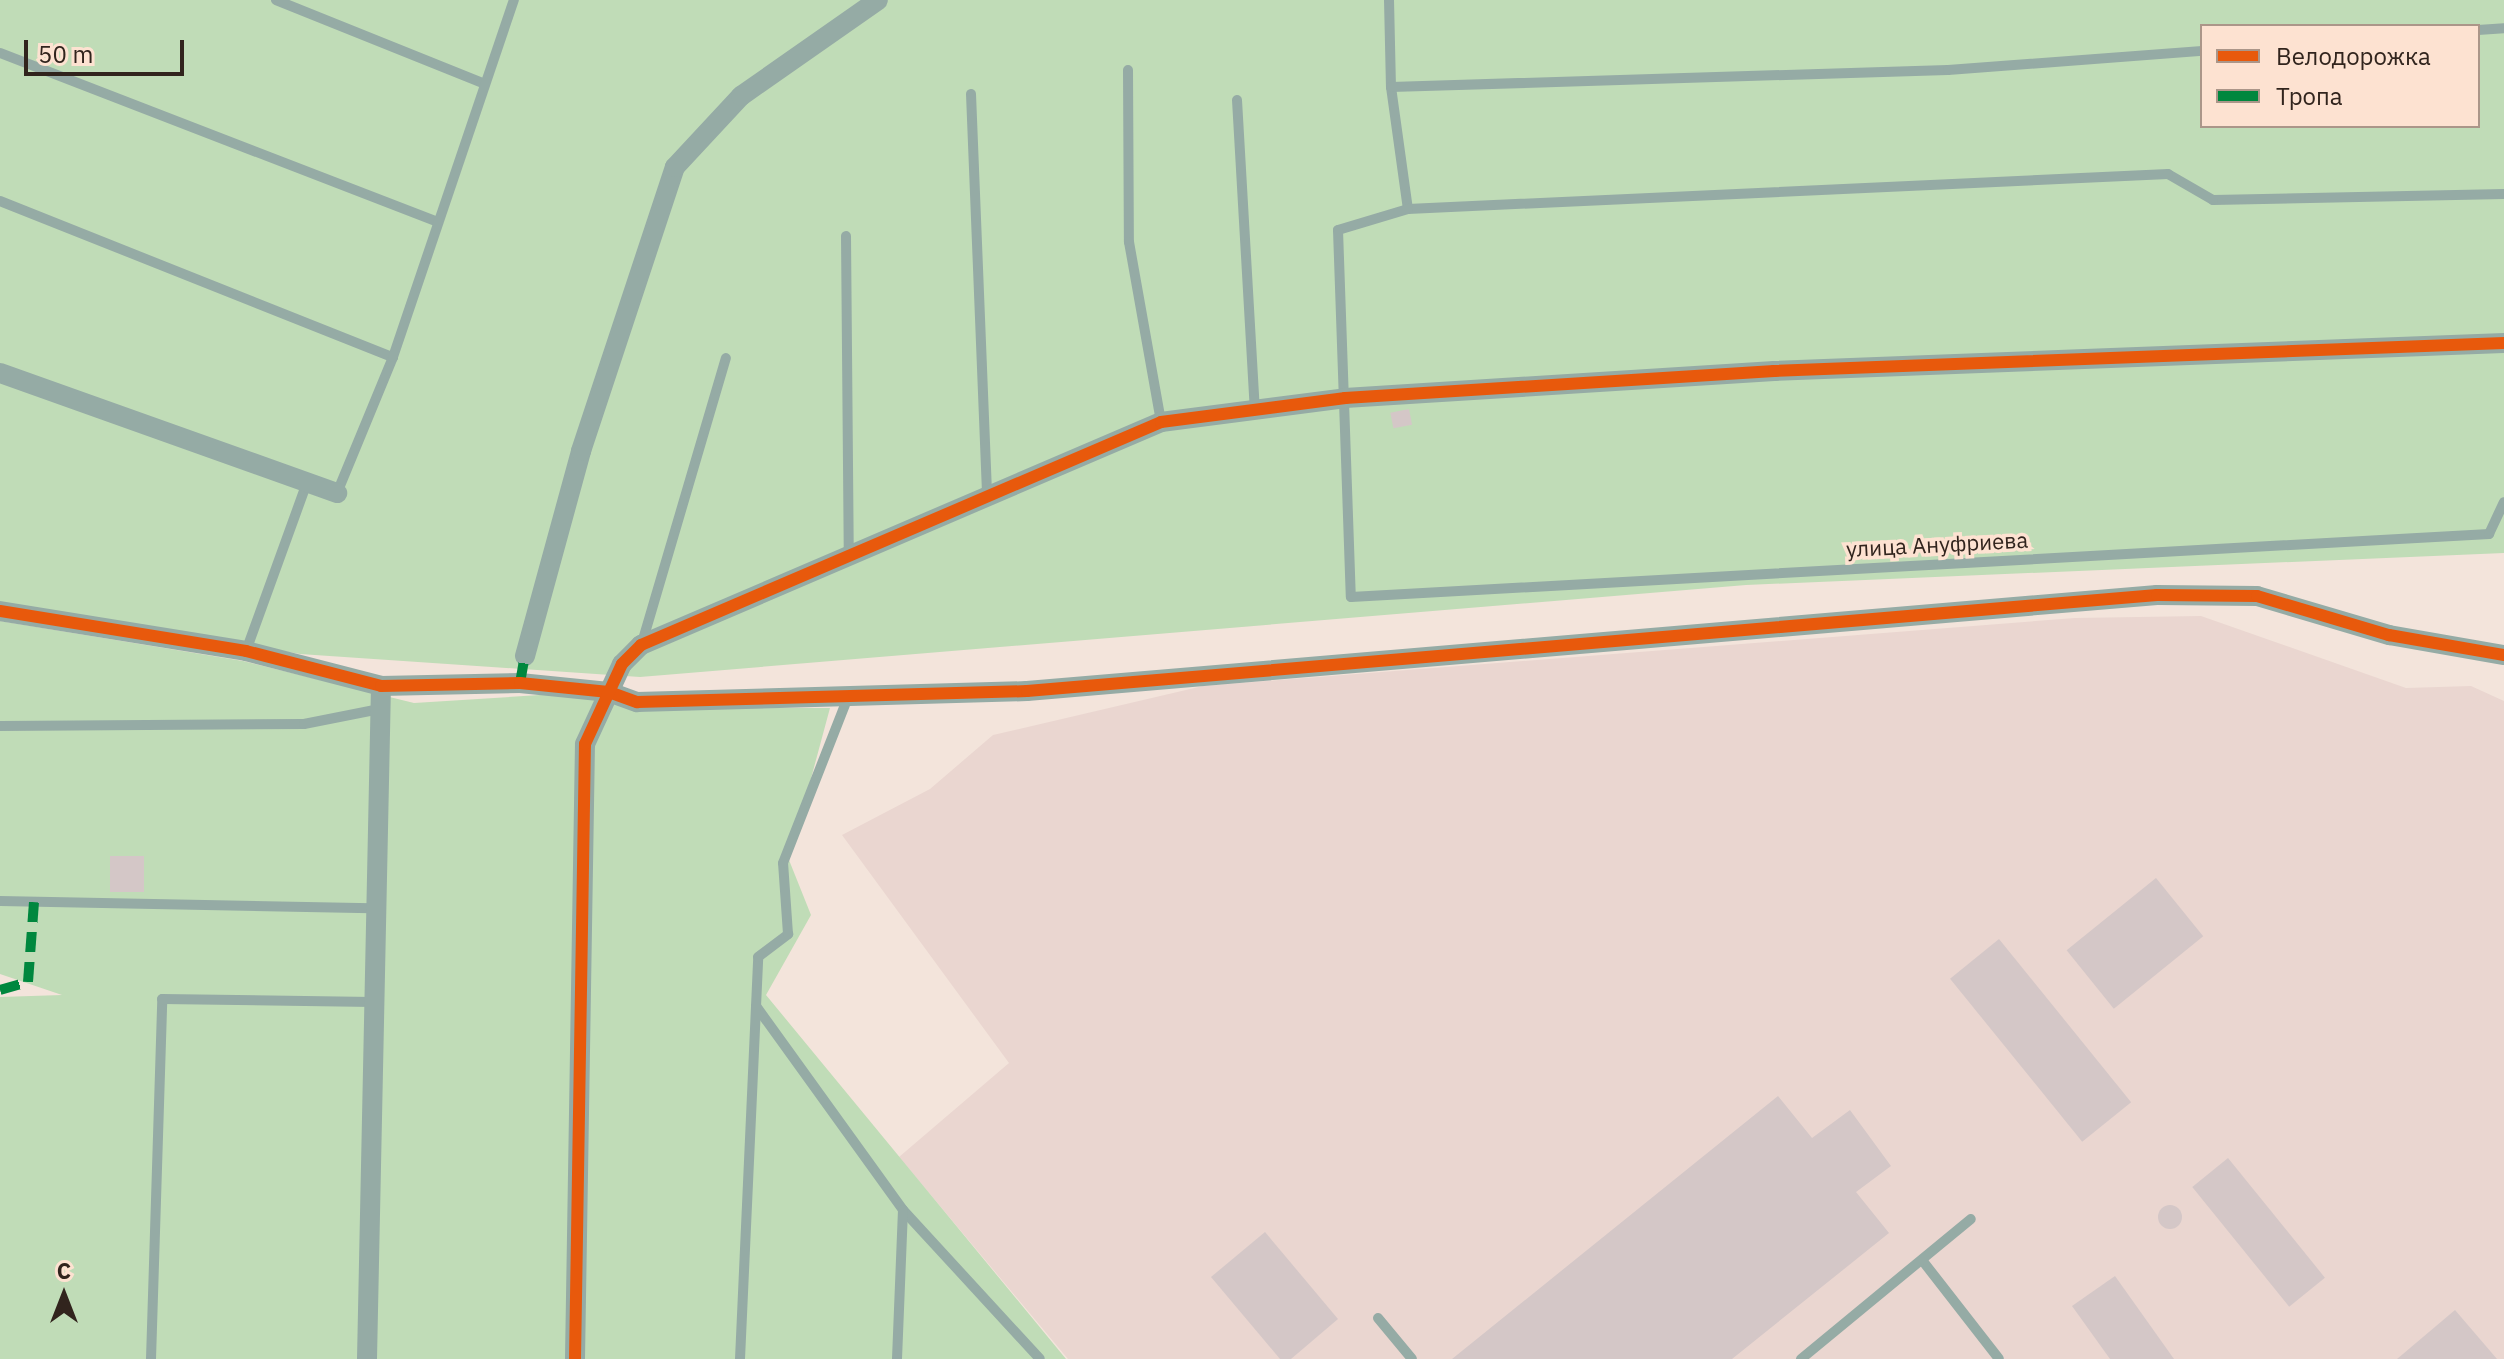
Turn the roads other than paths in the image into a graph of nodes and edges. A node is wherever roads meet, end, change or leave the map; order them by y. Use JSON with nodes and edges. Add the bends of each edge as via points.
{"nodes":[{"id":1,"x":276,"y":0,"type":"edge"},
{"id":2,"x":514,"y":0,"type":"edge"},
{"id":3,"x":878,"y":0,"type":"edge"},
{"id":4,"x":1389,"y":0,"type":"edge"},
{"id":5,"x":2504,"y":28,"type":"edge"},
{"id":6,"x":2480,"y":30,"type":"edge"},
{"id":7,"x":2200,"y":51,"type":"edge"},
{"id":8,"x":0,"y":53,"type":"edge"},
{"id":9,"x":1128,"y":70,"type":"dead end"},
{"id":10,"x":485,"y":84,"type":"junction"},
{"id":11,"x":1391,"y":87,"type":"junction"},
{"id":12,"x":971,"y":94,"type":"dead end"},
{"id":13,"x":1237,"y":100,"type":"dead end"},
{"id":14,"x":2504,"y":194,"type":"edge"},
{"id":15,"x":0,"y":201,"type":"edge"},
{"id":16,"x":1408,"y":209,"type":"junction"},
{"id":17,"x":436,"y":221,"type":"junction"},
{"id":18,"x":846,"y":236,"type":"dead end"},
{"id":19,"x":2504,"y":343,"type":"edge"},
{"id":20,"x":393,"y":357,"type":"junction"},
{"id":21,"x":726,"y":358,"type":"dead end"},
{"id":22,"x":0,"y":373,"type":"edge"},
{"id":23,"x":1345,"y":398,"type":"junction"},
{"id":24,"x":1255,"y":412,"type":"junction"},
{"id":25,"x":1161,"y":422,"type":"junction"},
{"id":26,"x":306,"y":485,"type":"junction"},
{"id":27,"x":337,"y":493,"type":"joint"},
{"id":28,"x":987,"y":500,"type":"junction"},
{"id":29,"x":2504,"y":502,"type":"edge"},
{"id":30,"x":849,"y":559,"type":"junction"},
{"id":31,"x":0,"y":611,"type":"edge"},
{"id":32,"x":641,"y":645,"type":"junction"},
{"id":33,"x":246,"y":651,"type":"junction"},
{"id":34,"x":2504,"y":655,"type":"edge"},
{"id":35,"x":525,"y":656,"type":"dead end"},
{"id":36,"x":381,"y":686,"type":"junction"},
{"id":37,"x":609,"y":692,"type":"junction"},
{"id":38,"x":849,"y":696,"type":"junction"},
{"id":39,"x":375,"y":710,"type":"junction"},
{"id":40,"x":0,"y":726,"type":"edge"},
{"id":41,"x":0,"y":901,"type":"edge"},
{"id":42,"x":372,"y":908,"type":"junction"},
{"id":43,"x":373,"y":1002,"type":"junction"},
{"id":44,"x":756,"y":1006,"type":"junction"},
{"id":45,"x":903,"y":1210,"type":"junction"},
{"id":46,"x":1971,"y":1219,"type":"dead end"},
{"id":47,"x":1922,"y":1260,"type":"junction"},
{"id":48,"x":1378,"y":1318,"type":"dead end"},
{"id":49,"x":151,"y":1359,"type":"edge"},
{"id":50,"x":367,"y":1359,"type":"edge"},
{"id":51,"x":575,"y":1359,"type":"edge"},
{"id":52,"x":740,"y":1359,"type":"edge"},
{"id":53,"x":897,"y":1359,"type":"edge"},
{"id":54,"x":1040,"y":1359,"type":"edge"},
{"id":55,"x":1412,"y":1359,"type":"edge"},
{"id":56,"x":1801,"y":1359,"type":"edge"},
{"id":57,"x":1999,"y":1359,"type":"edge"}],
"edges":[{"from":1,"to":10,"type":"lane"},
{"from":2,"to":10,"type":"lane"},
{"from":3,"to":35,"type":"street","via":[[741,96],[675,167],[581,451]]},
{"from":4,"to":11,"type":"lane"},
{"from":5,"to":6,"type":"lane"},
{"from":7,"to":11,"type":"lane","via":[[1948,70]]},
{"from":8,"to":17,"type":"lane"},
{"from":9,"to":25,"type":"lane","via":[[1129,242]]},
{"from":10,"to":17,"type":"lane"},
{"from":11,"to":16,"type":"lane"},
{"from":12,"to":28,"type":"lane"},
{"from":13,"to":24,"type":"lane"},
{"from":14,"to":16,"type":"lane","via":[[2213,200],[2168,174]]},
{"from":15,"to":20,"type":"lane"},
{"from":16,"to":23,"type":"lane","via":[[1338,230]]},
{"from":17,"to":20,"type":"lane"},
{"from":18,"to":30,"type":"lane"},
{"from":19,"to":23,"type":"street","via":[[2081,355]]},
{"from":20,"to":27,"type":"lane"},
{"from":21,"to":32,"type":"lane"},
{"from":22,"to":26,"type":"street"},
{"from":23,"to":24,"type":"street"},
{"from":23,"to":29,"type":"lane","name":"улица Ануфриева","via":[[1351,597],[2489,534]]},
{"from":24,"to":25,"type":"street"},
{"from":25,"to":28,"type":"street"},
{"from":26,"to":27,"type":"street"},
{"from":26,"to":33,"type":"lane"},
{"from":28,"to":30,"type":"street"},
{"from":30,"to":32,"type":"street","via":[[705,613]]},
{"from":31,"to":33,"type":"street"},
{"from":32,"to":37,"type":"street"},
{"from":33,"to":36,"type":"street"},
{"from":34,"to":38,"type":"street","via":[[2389,635],[2257,596],[2157,595],[1027,691]]},
{"from":36,"to":37,"type":"street","via":[[520,683]]},
{"from":36,"to":39,"type":"street"},
{"from":37,"to":38,"type":"street","via":[[637,702]]},
{"from":37,"to":51,"type":"street","via":[[585,744]]},
{"from":38,"to":44,"type":"lane","via":[[783,863],[788,934],[758,957]]},
{"from":39,"to":40,"type":"lane","via":[[304,724]]},
{"from":39,"to":42,"type":"street"},
{"from":41,"to":42,"type":"lane"},
{"from":42,"to":43,"type":"street"},
{"from":43,"to":49,"type":"lane","via":[[162,999]]},
{"from":43,"to":50,"type":"street"},
{"from":44,"to":45,"type":"lane"},
{"from":44,"to":52,"type":"lane"},
{"from":45,"to":53,"type":"lane"},
{"from":45,"to":54,"type":"lane"},
{"from":46,"to":47,"type":"lane"},
{"from":47,"to":56,"type":"lane"},
{"from":47,"to":57,"type":"lane"},
{"from":48,"to":55,"type":"lane"}]}
